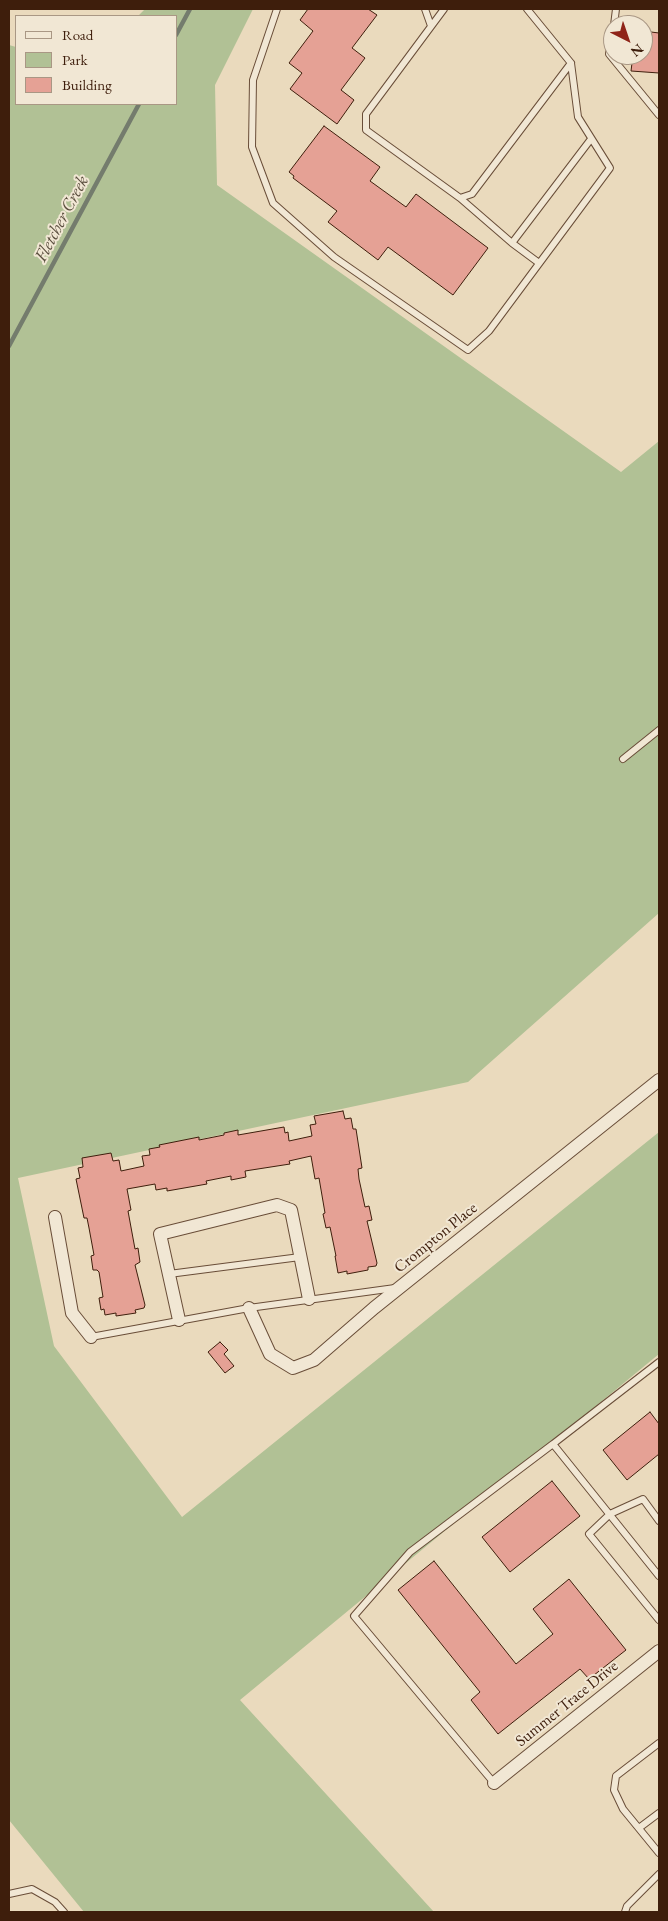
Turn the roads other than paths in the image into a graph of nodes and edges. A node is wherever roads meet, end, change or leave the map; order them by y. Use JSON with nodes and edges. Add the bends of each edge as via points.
{"nodes":[{"id":1,"x":277,"y":9,"type":"edge"},
{"id":2,"x":424,"y":9,"type":"edge"},
{"id":3,"x":444,"y":9,"type":"edge"},
{"id":4,"x":527,"y":9,"type":"edge"},
{"id":5,"x":431,"y":26,"type":"junction"},
{"id":6,"x":571,"y":63,"type":"junction"},
{"id":7,"x":618,"y":65,"type":"edge"},
{"id":8,"x":659,"y":115,"type":"edge"},
{"id":9,"x":591,"y":139,"type":"junction"},
{"id":10,"x":460,"y":198,"type":"junction"},
{"id":11,"x":512,"y":243,"type":"junction"},
{"id":12,"x":539,"y":263,"type":"junction"},
{"id":13,"x":659,"y":730,"type":"edge"},
{"id":14,"x":623,"y":760,"type":"dead end"},
{"id":15,"x":659,"y":1080,"type":"edge"},
{"id":16,"x":55,"y":1217,"type":"dead end"},
{"id":17,"x":300,"y":1256,"type":"junction"},
{"id":18,"x":169,"y":1274,"type":"junction"},
{"id":19,"x":401,"y":1287,"type":"junction"},
{"id":20,"x":309,"y":1300,"type":"junction"},
{"id":21,"x":249,"y":1308,"type":"junction"},
{"id":22,"x":179,"y":1320,"type":"junction"},
{"id":23,"x":91,"y":1337,"type":"joint"},
{"id":24,"x":659,"y":1362,"type":"edge"},
{"id":25,"x":553,"y":1444,"type":"junction"},
{"id":26,"x":610,"y":1514,"type":"junction"},
{"id":27,"x":659,"y":1521,"type":"edge"},
{"id":28,"x":659,"y":1576,"type":"edge"},
{"id":29,"x":659,"y":1620,"type":"edge"},
{"id":30,"x":659,"y":1651,"type":"edge"},
{"id":31,"x":659,"y":1743,"type":"edge"},
{"id":32,"x":494,"y":1783,"type":"joint"},
{"id":33,"x":659,"y":1812,"type":"edge"},
{"id":34,"x":639,"y":1828,"type":"junction"},
{"id":35,"x":659,"y":1853,"type":"edge"},
{"id":36,"x":659,"y":1874,"type":"edge"},
{"id":37,"x":9,"y":1894,"type":"edge"},
{"id":38,"x":64,"y":1912,"type":"edge"},
{"id":39,"x":625,"y":1912,"type":"edge"}],
"edges":[{"from":1,"to":12,"type":"lane","via":[[253,80],[252,147],[274,203],[334,257],[468,350],[489,331]]},
{"from":2,"to":5,"type":"lane"},
{"from":3,"to":5,"type":"lane"},
{"from":4,"to":6,"type":"lane"},
{"from":5,"to":10,"type":"lane","via":[[366,114],[366,130]]},
{"from":6,"to":9,"type":"lane","via":[[578,117]]},
{"from":6,"to":10,"type":"lane","via":[[472,194]]},
{"from":7,"to":8,"type":"lane"},
{"from":9,"to":11,"type":"lane"},
{"from":9,"to":12,"type":"lane","via":[[610,168]]},
{"from":10,"to":11,"type":"lane"},
{"from":11,"to":12,"type":"lane"},
{"from":13,"to":14,"type":"lane"},
{"from":15,"to":19,"type":"street","name":"Crompton Place"},
{"from":16,"to":23,"type":"street","via":[[72,1313]]},
{"from":17,"to":18,"type":"lane"},
{"from":17,"to":18,"type":"street","via":[[291,1210],[277,1205],[160,1234]]},
{"from":17,"to":20,"type":"street"},
{"from":18,"to":22,"type":"street"},
{"from":19,"to":20,"type":"lane"},
{"from":19,"to":21,"type":"street","name":"Crompton Place","via":[[314,1360],[293,1368],[270,1354]]},
{"from":20,"to":21,"type":"lane"},
{"from":21,"to":22,"type":"lane"},
{"from":22,"to":23,"type":"lane"},
{"from":24,"to":25,"type":"lane"},
{"from":25,"to":26,"type":"lane"},
{"from":25,"to":32,"type":"lane","via":[[410,1552],[354,1616]]},
{"from":26,"to":27,"type":"lane","via":[[643,1499]]},
{"from":26,"to":28,"type":"lane"},
{"from":26,"to":29,"type":"lane","via":[[588,1534]]},
{"from":30,"to":32,"type":"street","name":"Summer Trace Drive"},
{"from":31,"to":34,"type":"lane","via":[[616,1776],[614,1790],[623,1809]]},
{"from":33,"to":34,"type":"lane"},
{"from":34,"to":35,"type":"lane"},
{"from":36,"to":39,"type":"lane","via":[[627,1906]]},
{"from":37,"to":38,"type":"lane","via":[[32,1889],[55,1902]]}]}
